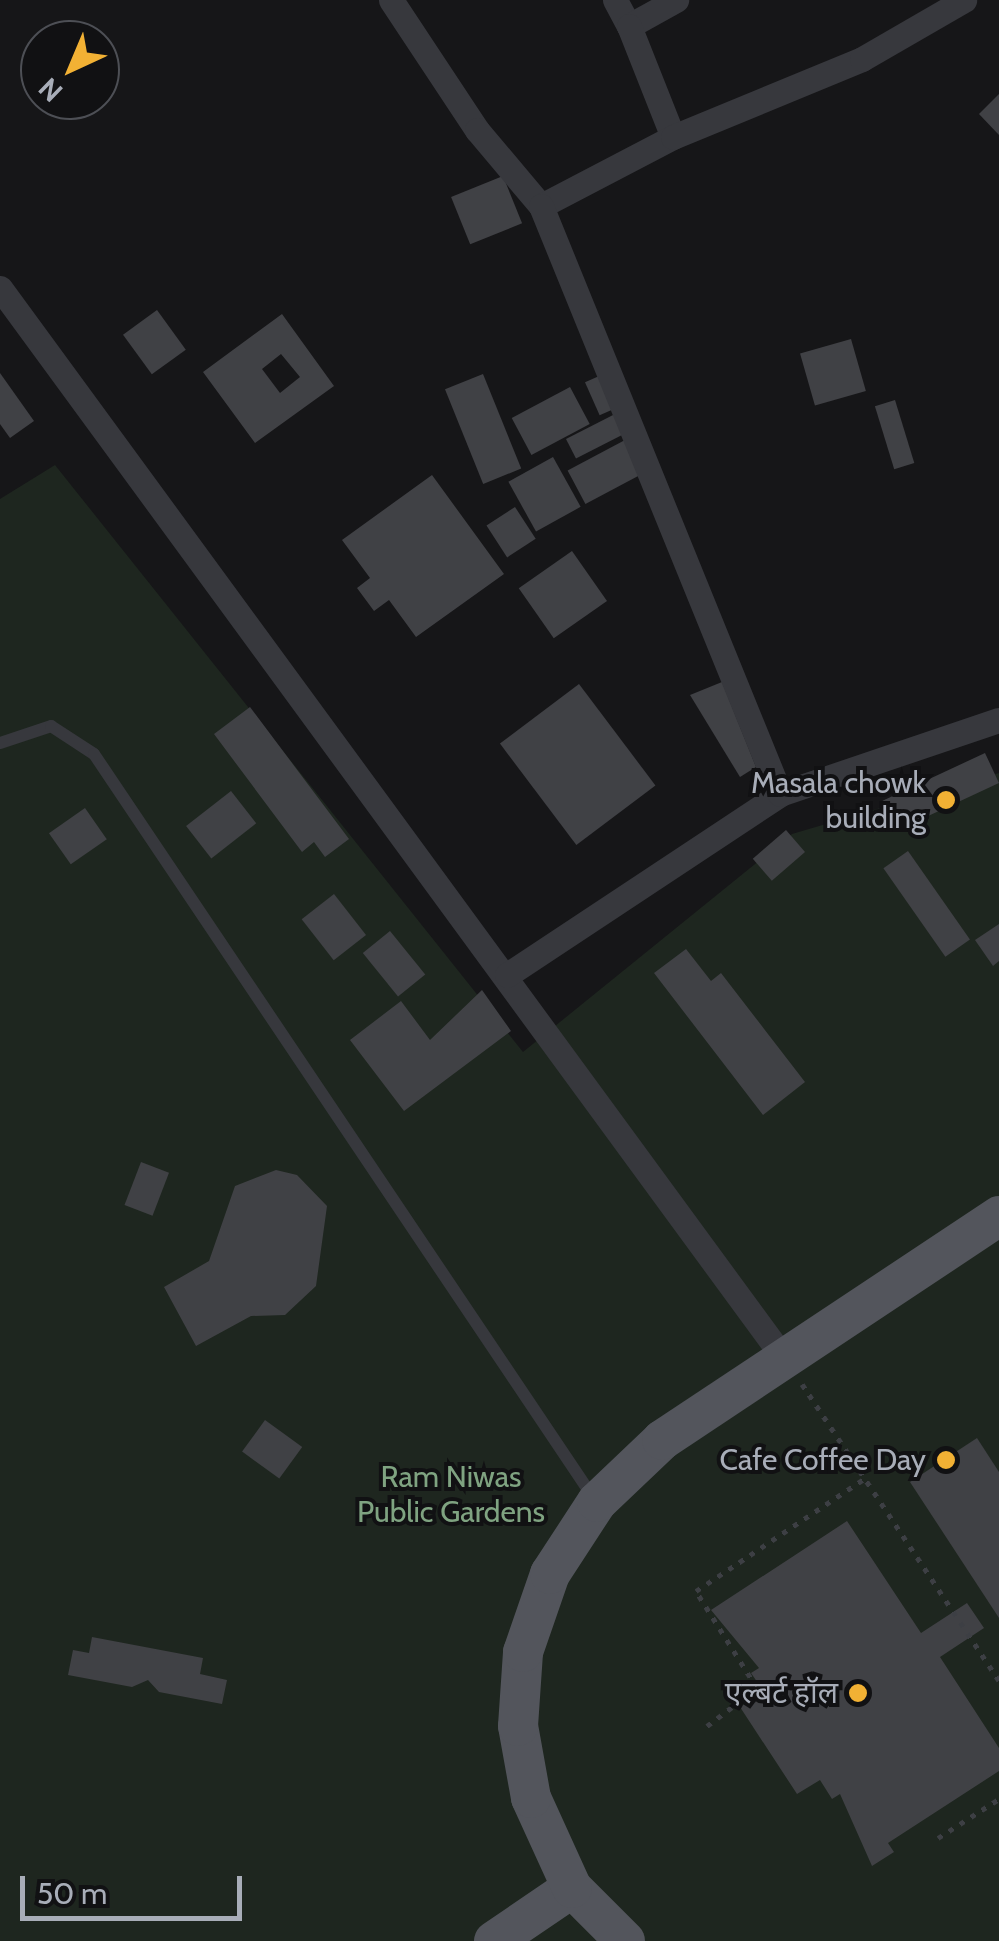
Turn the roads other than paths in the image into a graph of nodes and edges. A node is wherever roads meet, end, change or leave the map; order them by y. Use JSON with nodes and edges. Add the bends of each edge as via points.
{"nodes":[{"id":1,"x":615,"y":0,"type":"edge"},
{"id":2,"x":676,"y":0,"type":"edge"},
{"id":3,"x":964,"y":0,"type":"edge"},
{"id":4,"x":404,"y":4,"type":"edge"},
{"id":5,"x":629,"y":26,"type":"junction"},
{"id":6,"x":673,"y":137,"type":"junction"},
{"id":7,"x":541,"y":206,"type":"junction"},
{"id":8,"x":0,"y":288,"type":"edge"},
{"id":9,"x":999,"y":720,"type":"edge"},
{"id":10,"x":0,"y":743,"type":"edge"},
{"id":11,"x":780,"y":794,"type":"junction"},
{"id":12,"x":506,"y":975,"type":"junction"},
{"id":13,"x":999,"y":1216,"type":"edge"},
{"id":14,"x":783,"y":1357,"type":"junction"},
{"id":15,"x":597,"y":1502,"type":"junction"},
{"id":16,"x":572,"y":1888,"type":"junction"},
{"id":17,"x":494,"y":1941,"type":"edge"},
{"id":18,"x":625,"y":1941,"type":"edge"}],
"edges":[{"from":1,"to":5,"type":"street"},
{"from":2,"to":5,"type":"street"},
{"from":3,"to":6,"type":"street","via":[[862,59]]},
{"from":4,"to":7,"type":"street","via":[[466,115]]},
{"from":5,"to":6,"type":"street"},
{"from":6,"to":7,"type":"street"},
{"from":7,"to":11,"type":"street"},
{"from":8,"to":12,"type":"street"},
{"from":9,"to":11,"type":"street"},
{"from":10,"to":15,"type":"lane","via":[[51,726],[94,754]]},
{"from":11,"to":12,"type":"street"},
{"from":12,"to":14,"type":"street"},
{"from":13,"to":14,"type":"main road"},
{"from":14,"to":15,"type":"main road","via":[[662,1440]]},
{"from":15,"to":16,"type":"main road","via":[[550,1574],[522,1671],[518,1726],[532,1798]]},
{"from":16,"to":17,"type":"main road"},
{"from":16,"to":18,"type":"main road"}]}
